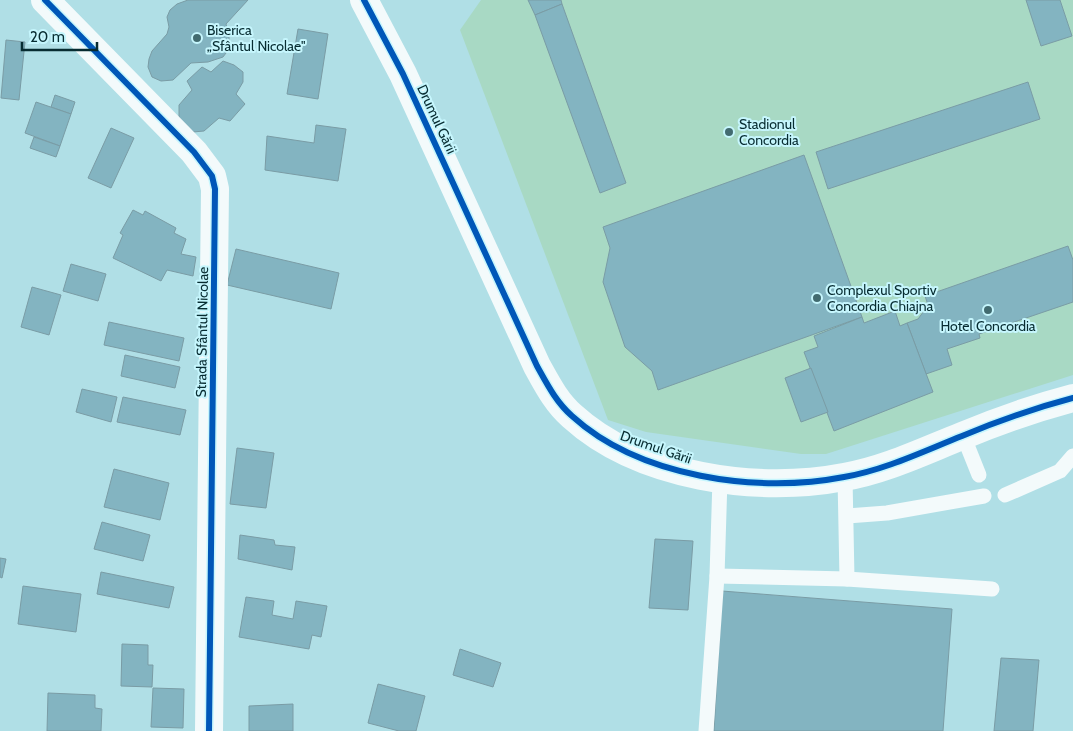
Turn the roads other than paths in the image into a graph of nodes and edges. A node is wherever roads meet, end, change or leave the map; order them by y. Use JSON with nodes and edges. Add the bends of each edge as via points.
{"nodes":[{"id":1,"x":45,"y":0,"type":"edge"},
{"id":2,"x":364,"y":0,"type":"edge"},
{"id":3,"x":1073,"y":398,"type":"edge"},
{"id":4,"x":963,"y":435,"type":"junction"},
{"id":5,"x":1073,"y":456,"type":"edge"},
{"id":6,"x":979,"y":475,"type":"dead end"},
{"id":7,"x":845,"y":477,"type":"junction"},
{"id":8,"x":720,"y":479,"type":"junction"},
{"id":9,"x":1005,"y":495,"type":"dead end"},
{"id":10,"x":984,"y":496,"type":"dead end"},
{"id":11,"x":846,"y":516,"type":"junction"},
{"id":12,"x":717,"y":576,"type":"junction"},
{"id":13,"x":847,"y":579,"type":"junction"},
{"id":14,"x":992,"y":590,"type":"dead end"},
{"id":15,"x":209,"y":731,"type":"edge"},
{"id":16,"x":706,"y":731,"type":"edge"}],
"edges":[{"from":1,"to":15,"type":"main road","name":"Strada Sfântul Nicolae","via":[[194,152],[212,176],[215,189]]},
{"from":2,"to":8,"type":"main road","name":"Drumul Gării","via":[[403,74],[551,392],[570,414],[608,443],[656,463]]},
{"from":3,"to":4,"type":"main road","name":"Drumul Gării"},
{"from":4,"to":6,"type":"lane"},
{"from":4,"to":7,"type":"main road","name":"Drumul Gării","via":[[924,452]]},
{"from":5,"to":9,"type":"lane","via":[[1060,471]]},
{"from":7,"to":8,"type":"main road","name":"Drumul Gării","via":[[787,484]]},
{"from":7,"to":11,"type":"lane"},
{"from":8,"to":12,"type":"lane"},
{"from":10,"to":11,"type":"lane","via":[[887,514]]},
{"from":11,"to":13,"type":"lane"},
{"from":12,"to":13,"type":"lane"},
{"from":12,"to":16,"type":"lane"},
{"from":13,"to":14,"type":"lane"}]}
